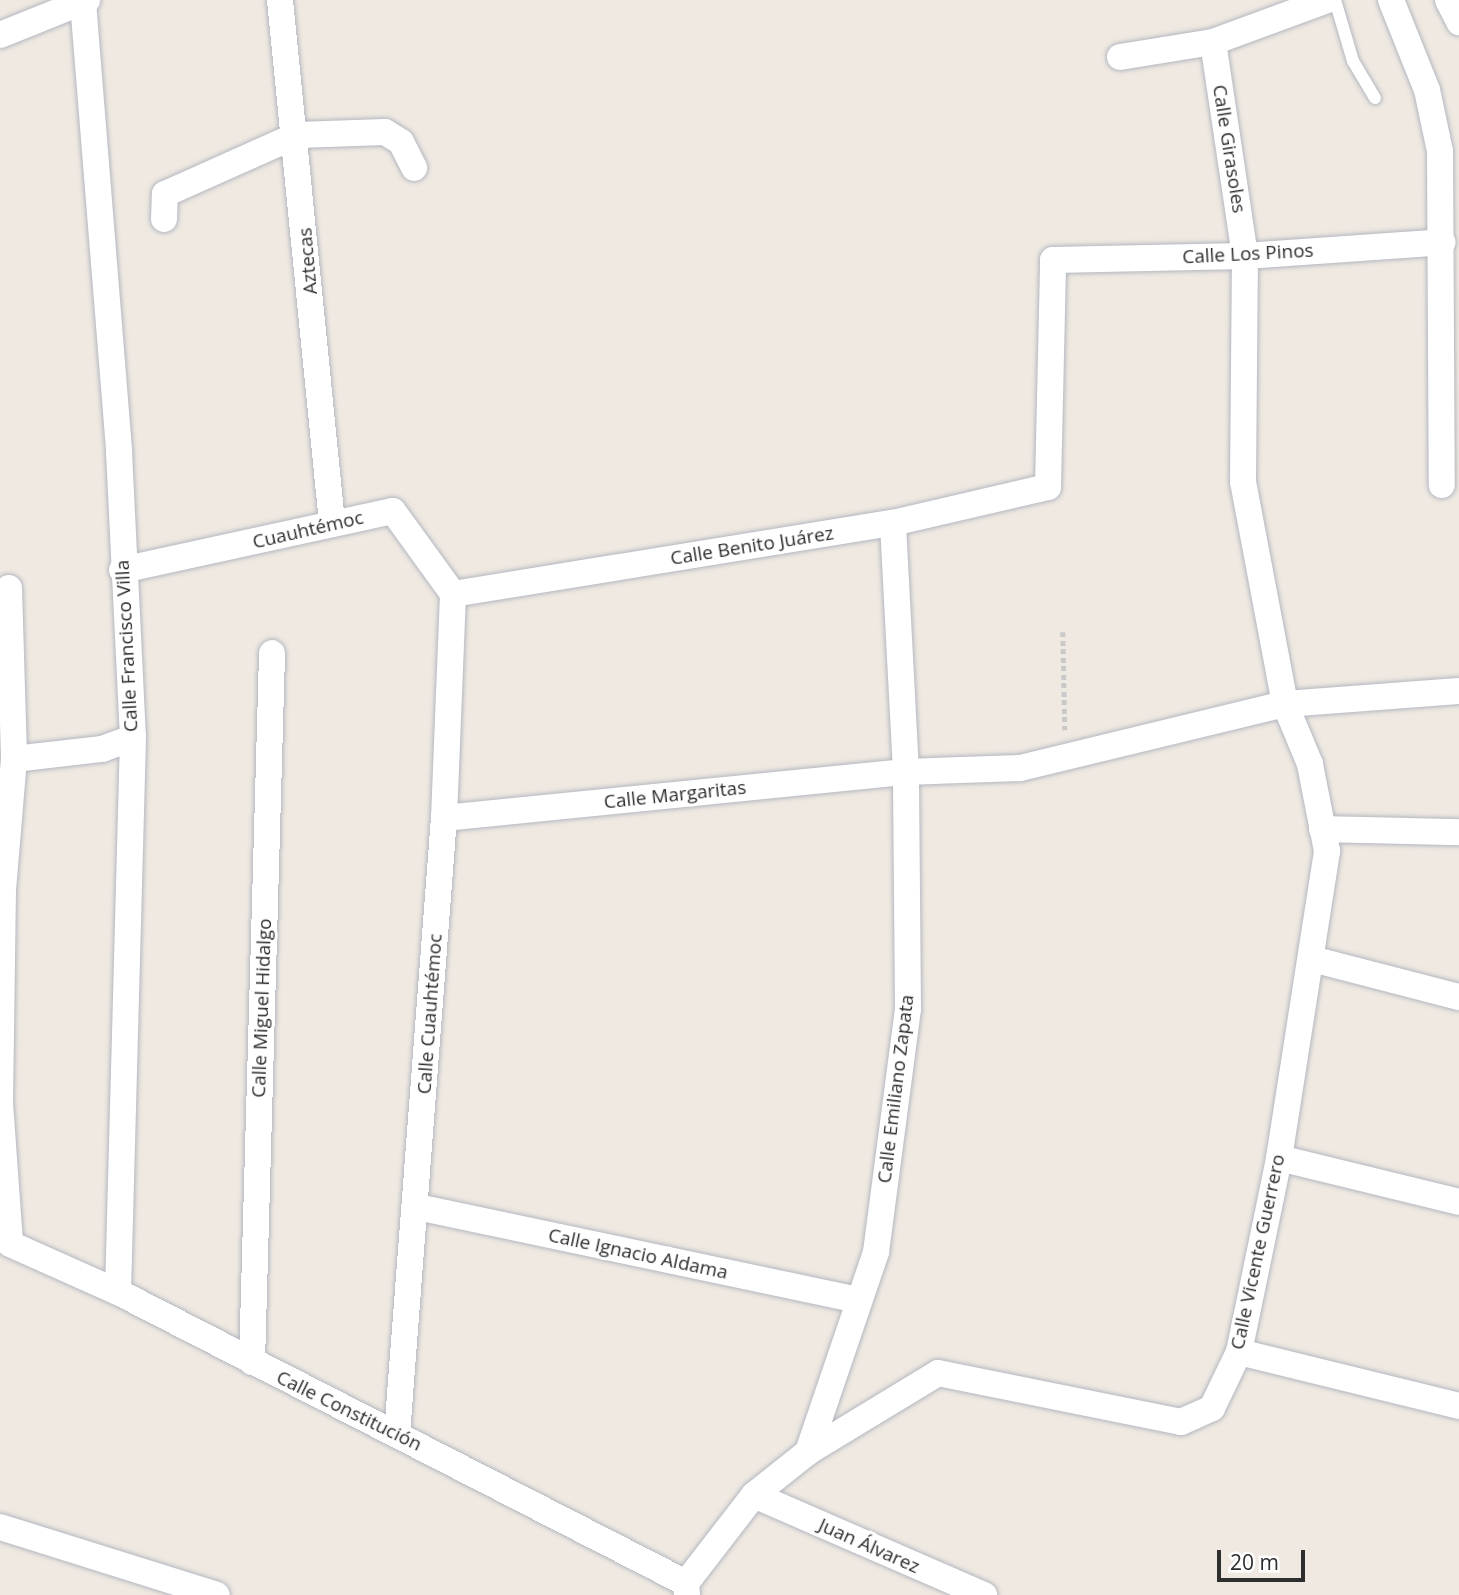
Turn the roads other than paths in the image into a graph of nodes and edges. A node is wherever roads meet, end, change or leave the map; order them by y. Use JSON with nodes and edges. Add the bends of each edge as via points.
{"nodes":[{"id":1,"x":280,"y":0,"type":"edge"},
{"id":2,"x":1327,"y":0,"type":"edge"},
{"id":3,"x":1335,"y":0,"type":"edge"},
{"id":4,"x":1391,"y":0,"type":"edge"},
{"id":5,"x":1448,"y":0,"type":"edge"},
{"id":6,"x":85,"y":1,"type":"edge"},
{"id":7,"x":1459,"y":22,"type":"edge"},
{"id":8,"x":0,"y":35,"type":"edge"},
{"id":9,"x":1213,"y":42,"type":"junction"},
{"id":10,"x":1120,"y":57,"type":"dead end"},
{"id":11,"x":1375,"y":98,"type":"dead end"},
{"id":12,"x":297,"y":135,"type":"junction"},
{"id":13,"x":414,"y":168,"type":"dead end"},
{"id":14,"x":164,"y":219,"type":"dead end"},
{"id":15,"x":1443,"y":242,"type":"junction"},
{"id":16,"x":1245,"y":256,"type":"junction"},
{"id":17,"x":1443,"y":485,"type":"dead end"},
{"id":18,"x":1048,"y":487,"type":"joint"},
{"id":19,"x":332,"y":523,"type":"junction"},
{"id":20,"x":893,"y":523,"type":"junction"},
{"id":21,"x":122,"y":570,"type":"junction"},
{"id":22,"x":9,"y":589,"type":"dead end"},
{"id":23,"x":453,"y":594,"type":"junction"},
{"id":24,"x":272,"y":653,"type":"dead end"},
{"id":25,"x":1459,"y":691,"type":"edge"},
{"id":26,"x":1285,"y":704,"type":"junction"},
{"id":27,"x":133,"y":738,"type":"junction"},
{"id":28,"x":14,"y":759,"type":"junction"},
{"id":29,"x":906,"y":772,"type":"junction"},
{"id":30,"x":443,"y":818,"type":"junction"},
{"id":31,"x":1322,"y":829,"type":"junction"},
{"id":32,"x":1459,"y":832,"type":"edge"},
{"id":33,"x":2,"y":889,"type":"edge"},
{"id":34,"x":1312,"y":959,"type":"junction"},
{"id":35,"x":1459,"y":997,"type":"edge"},
{"id":36,"x":0,"y":1103,"type":"edge"},
{"id":37,"x":1279,"y":1158,"type":"junction"},
{"id":38,"x":1459,"y":1202,"type":"edge"},
{"id":39,"x":417,"y":1207,"type":"junction"},
{"id":40,"x":5,"y":1251,"type":"edge"},
{"id":41,"x":118,"y":1292,"type":"junction"},
{"id":42,"x":858,"y":1300,"type":"junction"},
{"id":43,"x":1239,"y":1352,"type":"junction"},
{"id":44,"x":252,"y":1362,"type":"junction"},
{"id":45,"x":1459,"y":1406,"type":"edge"},
{"id":46,"x":397,"y":1434,"type":"junction"},
{"id":47,"x":808,"y":1452,"type":"junction"},
{"id":48,"x":754,"y":1495,"type":"junction"},
{"id":49,"x":0,"y":1528,"type":"edge"},
{"id":50,"x":686,"y":1589,"type":"edge"},
{"id":51,"x":217,"y":1595,"type":"edge"},
{"id":52,"x":984,"y":1595,"type":"edge"}],
"edges":[{"from":1,"to":12,"type":"street","name":"Aztecas"},
{"from":2,"to":9,"type":"street"},
{"from":3,"to":11,"type":"lane","via":[[1353,61]]},
{"from":4,"to":15,"type":"street","via":[[1427,90],[1440,151]]},
{"from":5,"to":7,"type":"street"},
{"from":6,"to":8,"type":"street"},
{"from":6,"to":21,"type":"street","name":"Calle Francisco Villa","via":[[119,452]]},
{"from":9,"to":10,"type":"street"},
{"from":9,"to":16,"type":"street","name":"Calle Girasoles"},
{"from":12,"to":13,"type":"street","via":[[385,131],[401,142]]},
{"from":12,"to":14,"type":"street","via":[[165,194]]},
{"from":12,"to":19,"type":"street","name":"Aztecas"},
{"from":15,"to":16,"type":"street","name":"Calle Los Pinos"},
{"from":15,"to":17,"type":"street"},
{"from":16,"to":18,"type":"street","name":"Calle Los Pinos","via":[[1054,260]]},
{"from":16,"to":26,"type":"street","name":"Calle Girasoles","via":[[1243,482]]},
{"from":18,"to":20,"type":"street","name":"Calle Benito Juárez"},
{"from":19,"to":21,"type":"street","name":"Cuauhtémoc","via":[[287,537]]},
{"from":19,"to":23,"type":"street","name":"Cuauhtémoc","via":[[393,511]]},
{"from":20,"to":23,"type":"street","name":"Calle Benito Juárez"},
{"from":20,"to":29,"type":"street","name":"Calle Emiliano Zapata"},
{"from":21,"to":27,"type":"street","name":"Calle Francisco Villa"},
{"from":22,"to":28,"type":"street"},
{"from":23,"to":30,"type":"street","name":"Calle Cuauhtémoc"},
{"from":24,"to":44,"type":"street","name":"Calle Miguel Hidalgo"},
{"from":25,"to":26,"type":"street","name":"Calle Margaritas"},
{"from":26,"to":29,"type":"street","name":"Calle Margaritas","via":[[1020,768]]},
{"from":26,"to":31,"type":"street","name":"Calle Vicente Guerrero","via":[[1310,764]]},
{"from":27,"to":28,"type":"street","via":[[102,749]]},
{"from":27,"to":41,"type":"street","name":"Calle Francisco Villa"},
{"from":28,"to":33,"type":"street"},
{"from":29,"to":30,"type":"street","name":"Calle Margaritas"},
{"from":29,"to":42,"type":"street","name":"Calle Emiliano Zapata","via":[[908,1009],[876,1252]]},
{"from":30,"to":39,"type":"street","name":"Calle Cuauhtémoc"},
{"from":31,"to":32,"type":"street"},
{"from":31,"to":34,"type":"street","name":"Calle Vicente Guerrero","via":[[1326,851]]},
{"from":33,"to":36,"type":"street"},
{"from":34,"to":35,"type":"street"},
{"from":34,"to":37,"type":"street","name":"Calle Vicente Guerrero"},
{"from":36,"to":40,"type":"street"},
{"from":37,"to":38,"type":"street"},
{"from":37,"to":43,"type":"street","name":"Calle Vicente Guerrero"},
{"from":39,"to":42,"type":"street","name":"Calle Ignacio Aldama"},
{"from":39,"to":46,"type":"street","name":"Calle Cuauhtémoc"},
{"from":40,"to":41,"type":"street","name":"Calle Constitución"},
{"from":41,"to":44,"type":"street","name":"Calle Constitución"},
{"from":42,"to":47,"type":"street","name":"Calle Emiliano Zapata"},
{"from":43,"to":45,"type":"street"},
{"from":43,"to":47,"type":"street","name":"Calle Vicente Guerrero","via":[[1212,1408],[1181,1422],[938,1373]]},
{"from":44,"to":46,"type":"street","name":"Calle Constitución"},
{"from":46,"to":50,"type":"street","name":"Calle Constitución"},
{"from":47,"to":48,"type":"street"},
{"from":48,"to":50,"type":"street"},
{"from":48,"to":52,"type":"street","name":"Juan Álvarez"},
{"from":49,"to":51,"type":"street"}]}
